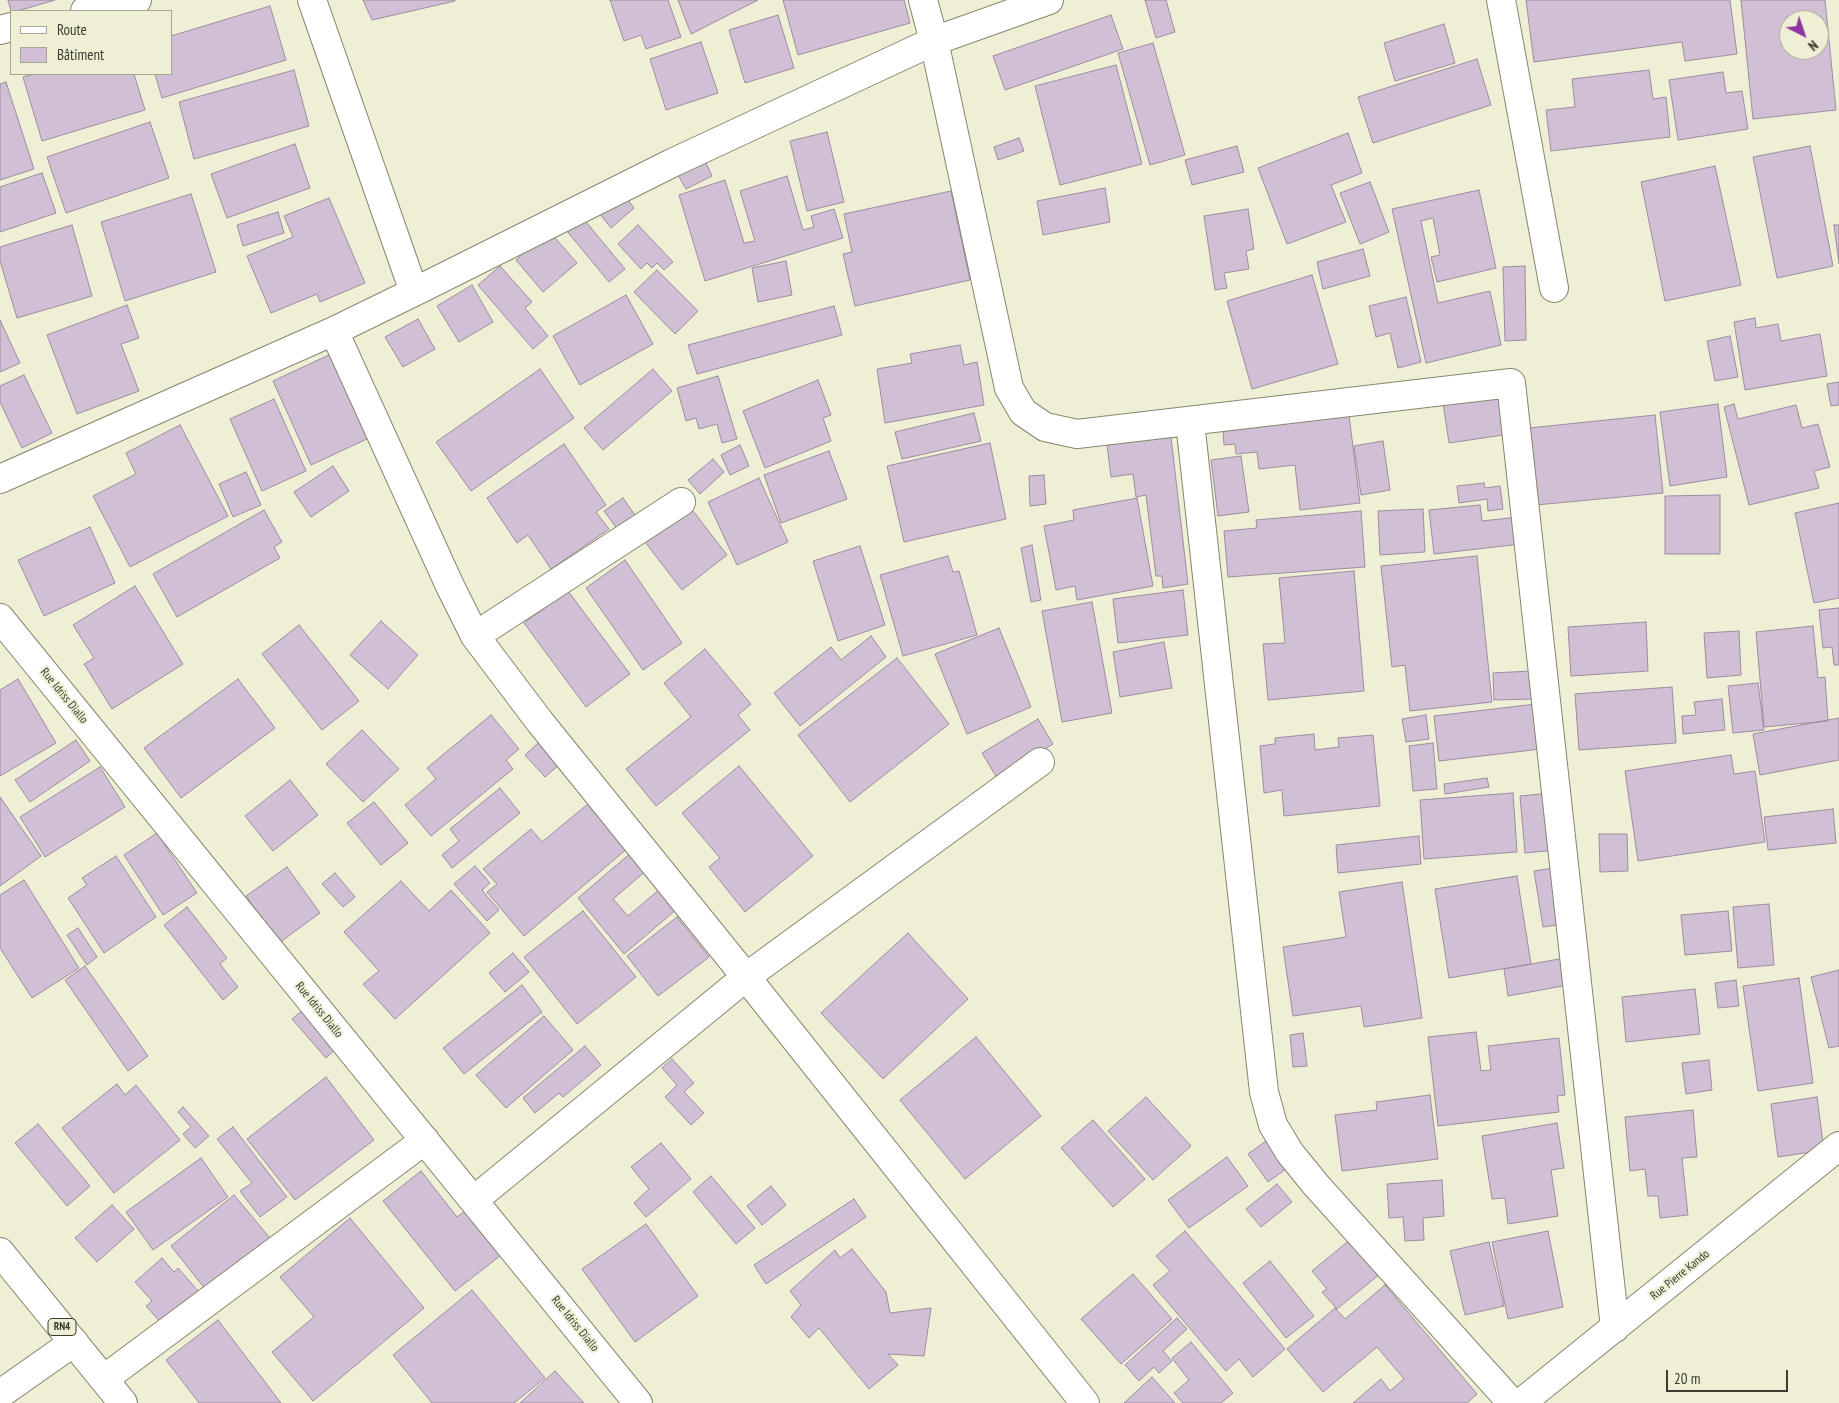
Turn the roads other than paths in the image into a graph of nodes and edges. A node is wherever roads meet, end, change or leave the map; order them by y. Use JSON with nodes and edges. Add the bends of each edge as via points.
{"nodes":[{"id":1,"x":137,"y":0,"type":"edge"},
{"id":2,"x":312,"y":0,"type":"edge"},
{"id":3,"x":923,"y":0,"type":"edge"},
{"id":4,"x":1048,"y":0,"type":"edge"},
{"id":5,"x":1501,"y":0,"type":"edge"},
{"id":6,"x":90,"y":10,"type":"edge"},
{"id":7,"x":934,"y":41,"type":"junction"},
{"id":8,"x":1554,"y":288,"type":"dead end"},
{"id":9,"x":414,"y":292,"type":"junction"},
{"id":10,"x":334,"y":330,"type":"junction"},
{"id":11,"x":1190,"y":422,"type":"junction"},
{"id":12,"x":0,"y":480,"type":"edge"},
{"id":13,"x":681,"y":502,"type":"dead end"},
{"id":14,"x":0,"y":618,"type":"edge"},
{"id":15,"x":475,"y":636,"type":"junction"},
{"id":16,"x":1040,"y":762,"type":"dead end"},
{"id":17,"x":746,"y":977,"type":"junction"},
{"id":18,"x":425,"y":1140,"type":"junction"},
{"id":19,"x":1839,"y":1146,"type":"edge"},
{"id":20,"x":474,"y":1200,"type":"junction"},
{"id":21,"x":0,"y":1252,"type":"edge"},
{"id":22,"x":1615,"y":1328,"type":"junction"},
{"id":23,"x":74,"y":1342,"type":"junction"},
{"id":24,"x":104,"y":1379,"type":"junction"},
{"id":25,"x":0,"y":1394,"type":"edge"},
{"id":26,"x":123,"y":1403,"type":"edge"},
{"id":27,"x":638,"y":1403,"type":"edge"},
{"id":28,"x":1085,"y":1403,"type":"edge"},
{"id":29,"x":1512,"y":1403,"type":"edge"},
{"id":30,"x":1521,"y":1403,"type":"edge"}],
"edges":[{"from":1,"to":6,"type":"main road"},
{"from":2,"to":9,"type":"main road"},
{"from":3,"to":7,"type":"main road"},
{"from":4,"to":7,"type":"main road"},
{"from":5,"to":8,"type":"main road"},
{"from":7,"to":9,"type":"main road","via":[[672,163]]},
{"from":7,"to":11,"type":"main road","via":[[1009,388],[1022,412],[1045,427],[1077,434]]},
{"from":9,"to":10,"type":"main road"},
{"from":10,"to":12,"type":"main road"},
{"from":10,"to":15,"type":"main road"},
{"from":11,"to":22,"type":"main road","via":[[1511,384]]},
{"from":11,"to":29,"type":"main road","via":[[1264,1092],[1273,1125],[1316,1185]]},
{"from":13,"to":15,"type":"main road"},
{"from":14,"to":18,"type":"main road","name":"Rue Idriss Diallo"},
{"from":15,"to":17,"type":"main road","via":[[540,722]]},
{"from":16,"to":17,"type":"main road"},
{"from":17,"to":20,"type":"main road"},
{"from":17,"to":28,"type":"main road"},
{"from":18,"to":20,"type":"main road","name":"Rue Idriss Diallo"},
{"from":18,"to":24,"type":"main road"},
{"from":19,"to":22,"type":"main road","name":"Rue Pierre Kando"},
{"from":20,"to":27,"type":"main road","name":"Rue Idriss Diallo"},
{"from":21,"to":23,"type":"main road","number":"RN4"},
{"from":22,"to":30,"type":"main road","name":"Rue Pierre Kando"},
{"from":23,"to":24,"type":"main road","number":"RN4"},
{"from":23,"to":25,"type":"main road"},
{"from":24,"to":26,"type":"main road","number":"RN4"}]}
